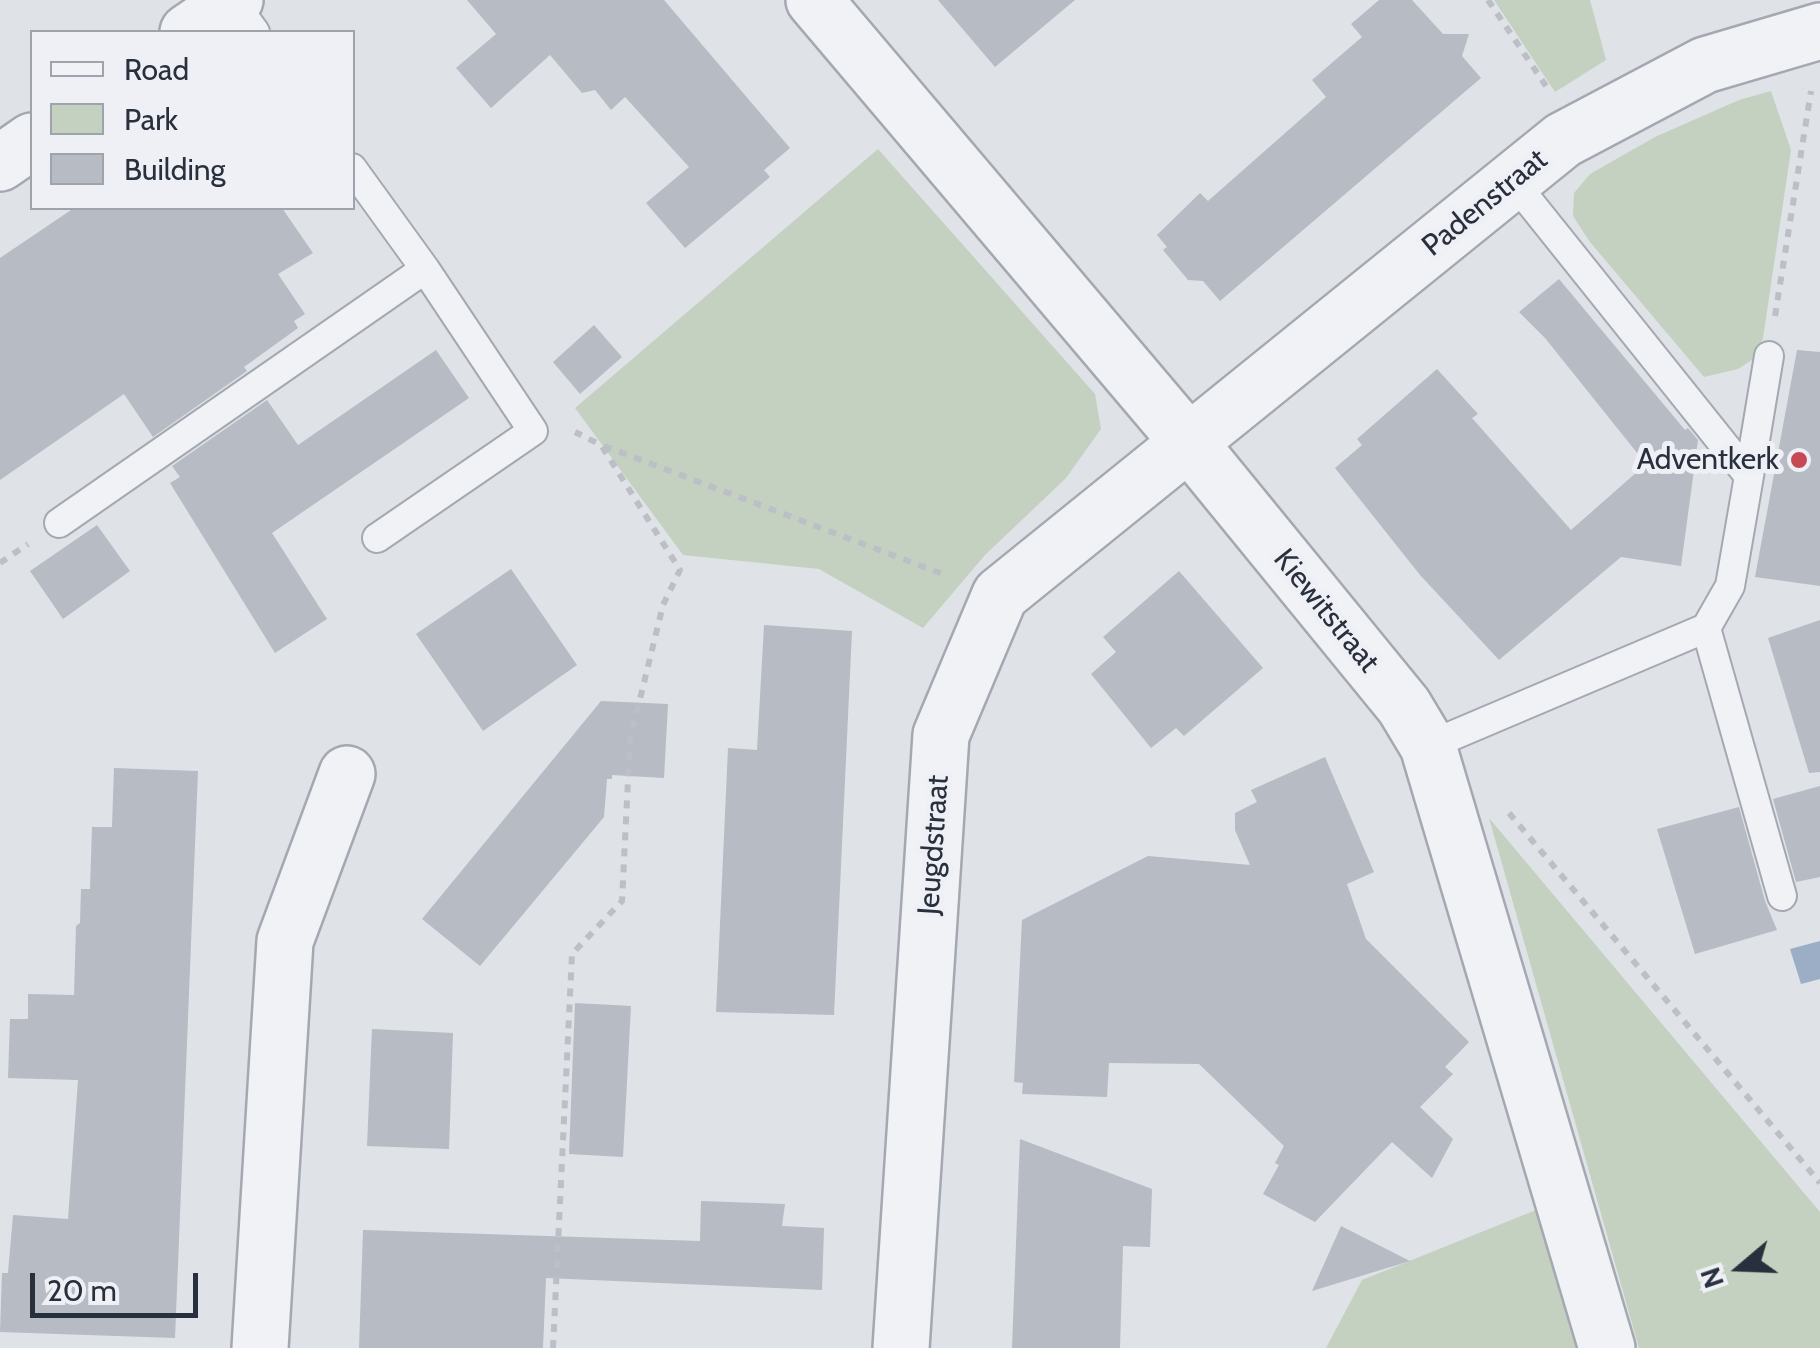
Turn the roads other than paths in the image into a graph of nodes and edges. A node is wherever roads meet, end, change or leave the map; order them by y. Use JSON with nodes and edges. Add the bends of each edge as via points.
{"nodes":[{"id":1,"x":814,"y":0,"type":"edge"},
{"id":2,"x":241,"y":11,"type":"edge"},
{"id":3,"x":193,"y":30,"type":"edge"},
{"id":4,"x":1807,"y":35,"type":"edge"},
{"id":5,"x":30,"y":142,"type":"edge"},
{"id":6,"x":0,"y":163,"type":"edge"},
{"id":7,"x":355,"y":172,"type":"edge"},
{"id":8,"x":1512,"y":180,"type":"junction"},
{"id":9,"x":425,"y":269,"type":"junction"},
{"id":10,"x":1768,"y":356,"type":"road end"},
{"id":11,"x":1190,"y":444,"type":"junction"},
{"id":12,"x":1750,"y":476,"type":"junction"},
{"id":13,"x":59,"y":524,"type":"dead end"},
{"id":14,"x":377,"y":538,"type":"dead end"},
{"id":15,"x":1706,"y":628,"type":"junction"},
{"id":16,"x":1428,"y":746,"type":"junction"},
{"id":17,"x":347,"y":774,"type":"dead end"},
{"id":18,"x":1782,"y":896,"type":"dead end"},
{"id":19,"x":260,"y":1348,"type":"edge"},
{"id":20,"x":902,"y":1348,"type":"edge"},
{"id":21,"x":1608,"y":1348,"type":"edge"}],
"edges":[{"from":1,"to":11,"type":"street","name":"Kiewitstraat"},
{"from":2,"to":3,"type":"street"},
{"from":4,"to":8,"type":"street","name":"Padenstraat","via":[[1706,65],[1578,132]]},
{"from":5,"to":6,"type":"street"},
{"from":7,"to":9,"type":"lane"},
{"from":8,"to":11,"type":"street","name":"Padenstraat"},
{"from":8,"to":12,"type":"lane"},
{"from":9,"to":13,"type":"lane"},
{"from":9,"to":14,"type":"lane","via":[[533,431]]},
{"from":10,"to":12,"type":"lane"},
{"from":11,"to":16,"type":"street","name":"Kiewitstraat","via":[[1404,706]]},
{"from":11,"to":20,"type":"street","name":"Jeugdstraat","via":[[1000,596],[941,735]]},
{"from":12,"to":15,"type":"lane","via":[[1730,586]]},
{"from":15,"to":16,"type":"lane"},
{"from":15,"to":18,"type":"lane"},
{"from":16,"to":21,"type":"street","name":"Kiewitstraat"},
{"from":17,"to":19,"type":"street","via":[[285,941]]}]}
